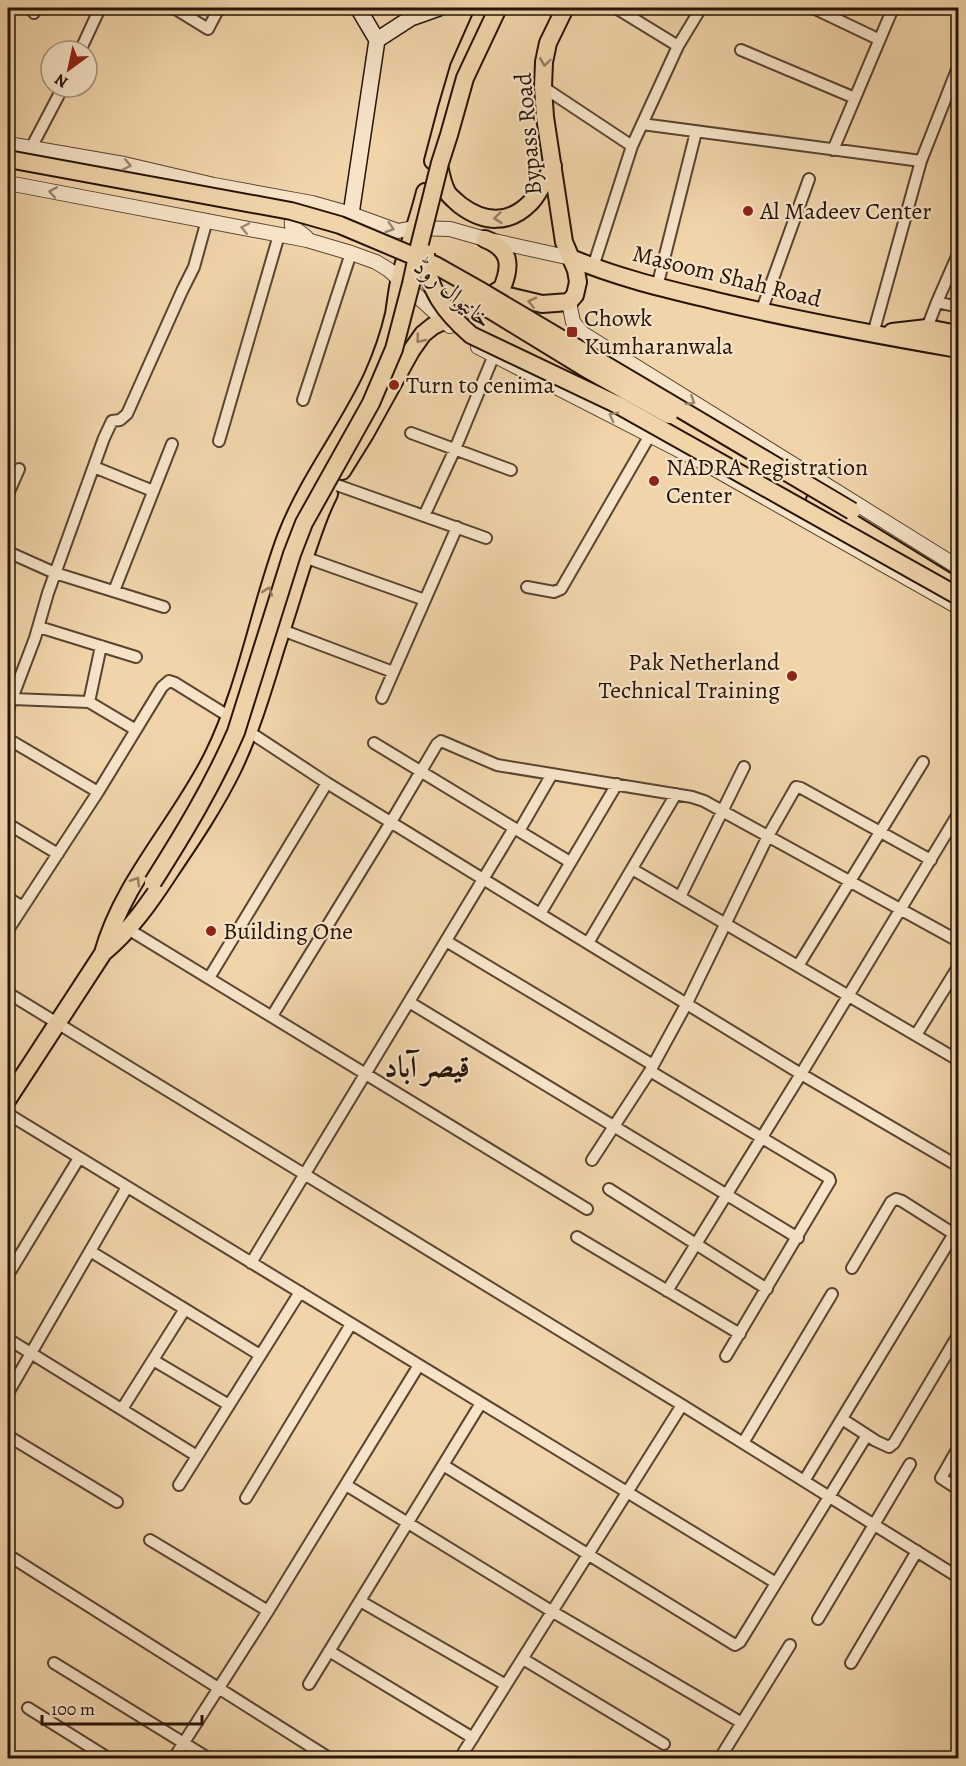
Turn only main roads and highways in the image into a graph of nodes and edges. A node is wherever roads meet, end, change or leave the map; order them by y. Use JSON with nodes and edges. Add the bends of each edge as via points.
{"nodes":[{"id":1,"x":358,"y":8,"type":"edge"},
{"id":2,"x":439,"y":8,"type":"edge"},
{"id":3,"x":485,"y":8,"type":"edge"},
{"id":4,"x":498,"y":8,"type":"edge"},
{"id":5,"x":565,"y":8,"type":"edge"},
{"id":6,"x":408,"y":13,"type":"edge"},
{"id":7,"x":377,"y":40,"type":"junction"},
{"id":8,"x":435,"y":153,"type":"junction"},
{"id":9,"x":8,"y":159,"type":"edge"},
{"id":10,"x":553,"y":166,"type":"junction"},
{"id":11,"x":8,"y":170,"type":"edge"},
{"id":12,"x":351,"y":214,"type":"road end"},
{"id":13,"x":427,"y":214,"type":"junction"},
{"id":14,"x":485,"y":239,"type":"road end"},
{"id":15,"x":571,"y":258,"type":"junction"},
{"id":16,"x":496,"y":293,"type":"junction"},
{"id":17,"x":873,"y":334,"type":"junction"},
{"id":18,"x":958,"y":334,"type":"edge"},
{"id":19,"x":958,"y":349,"type":"edge"},
{"id":20,"x":958,"y":577,"type":"edge"},
{"id":21,"x":958,"y":588,"type":"edge"},
{"id":22,"x":958,"y":596,"type":"edge"},
{"id":23,"x":103,"y":953,"type":"junction"},
{"id":24,"x":8,"y":1099,"type":"edge"}],
"edges":[{"from":1,"to":7,"type":"main road"},
{"from":2,"to":6,"type":"main road"},
{"from":3,"to":8,"type":"main road","via":[[459,67]]},
{"from":4,"to":13,"type":"main road","bridge":true,"via":[[465,78]]},
{"from":5,"to":10,"type":"main road","name":"Bypass Road","one_way":true,"via":[[548,43],[544,62],[545,117]]},
{"from":6,"to":7,"type":"main road"},
{"from":7,"to":12,"type":"main road"},
{"from":10,"to":8,"type":"main road","one_way":true,"via":[[530,203],[501,220],[485,219],[471,213],[447,192]]},
{"from":23,"to":8,"type":"main road","one_way":true,"via":[[121,905],[191,794],[231,718],[265,599],[295,515],[372,378],[382,353]]},
{"from":9,"to":20,"type":"main road","name":"خانیوال روڈ","bridge":true,"via":[[291,212],[386,243],[481,291]]},
{"from":10,"to":15,"type":"main road","name":"Bypass Road","via":[[564,242]]},
{"from":11,"to":21,"type":"main road","name":"خانیوال روڈ","bridge":true,"via":[[270,216],[358,241],[435,277],[585,368],[738,453]]},
{"from":13,"to":22,"type":"main road","bridge":true,"via":[[426,264],[431,285],[452,318],[471,335],[618,405]]},
{"from":13,"to":23,"type":"main road","bridge":true,"via":[[394,349],[371,403],[304,522],[236,732],[201,805]]},
{"from":14,"to":16,"type":"main road","via":[[496,244],[508,261],[506,278]]},
{"from":15,"to":16,"type":"main road","name":"Bypass Road","one_way":true,"via":[[578,282],[569,302],[542,304]]},
{"from":15,"to":17,"type":"main road","name":"Masoom Shah Road","via":[[657,287]]},
{"from":16,"to":23,"type":"main road","one_way":true,"via":[[433,326],[411,351],[320,510],[249,732],[233,768],[163,882],[118,941]]},
{"from":17,"to":18,"type":"main road","name":"Masoom Shah Road","via":[[927,328]]},
{"from":17,"to":19,"type":"main road","name":"Masoom Shah Road"},
{"from":23,"to":24,"type":"main road"}]}
